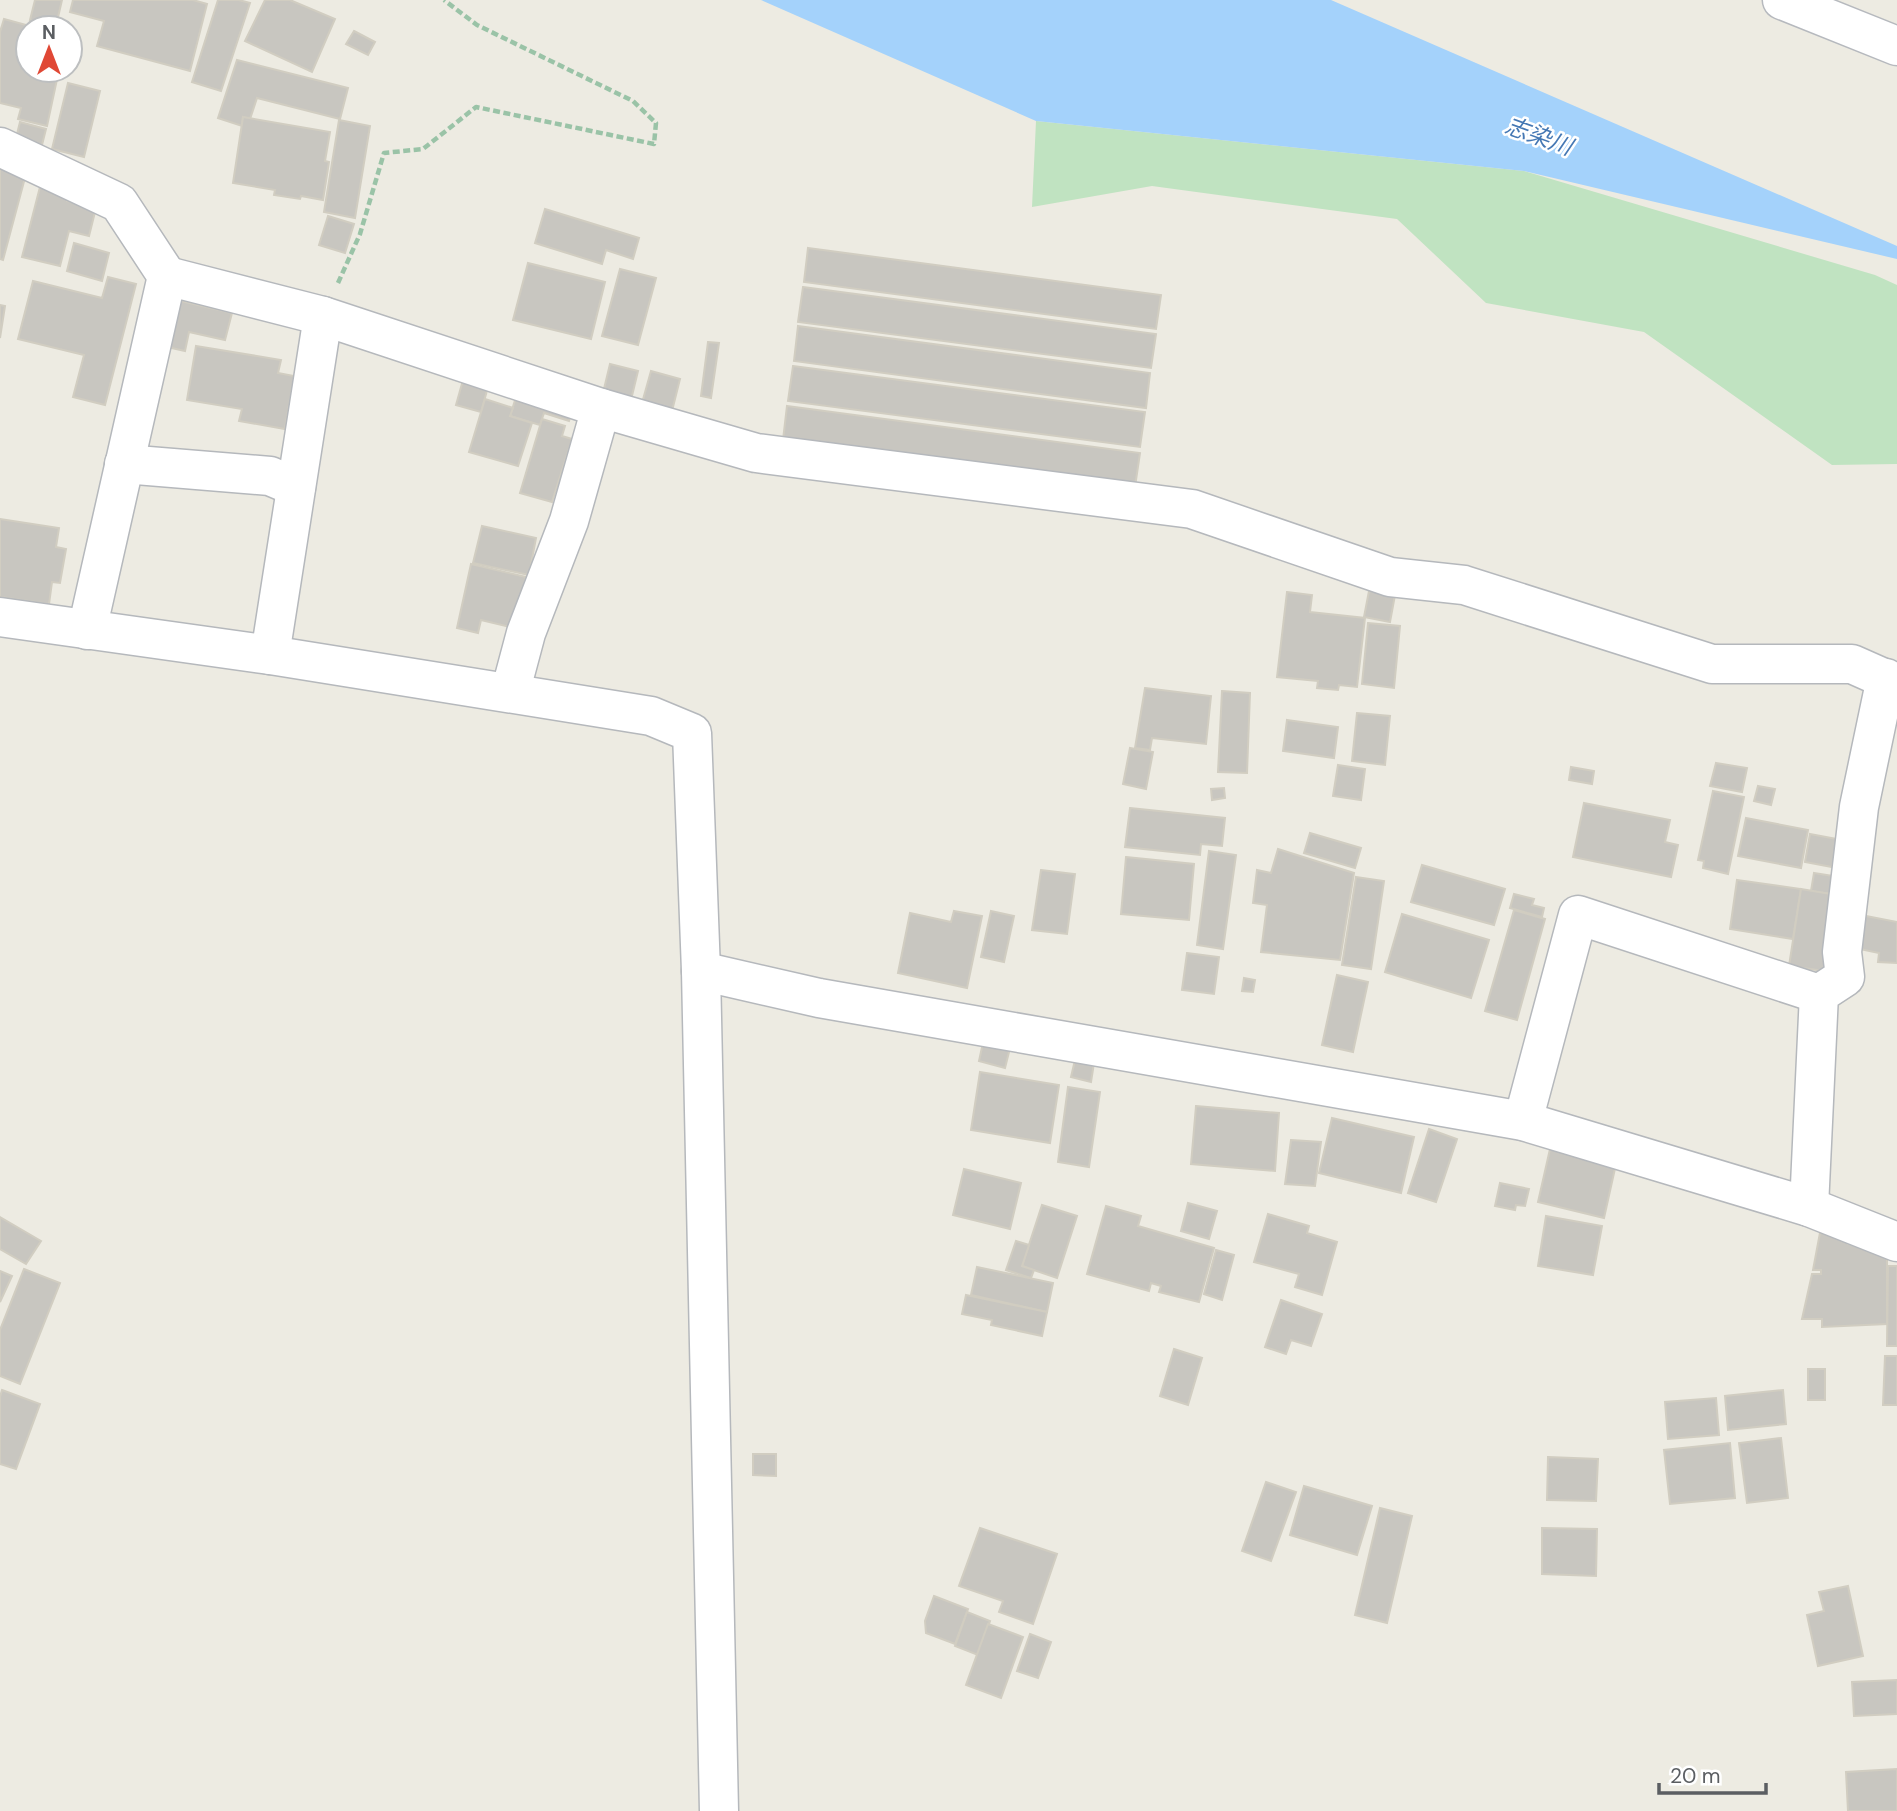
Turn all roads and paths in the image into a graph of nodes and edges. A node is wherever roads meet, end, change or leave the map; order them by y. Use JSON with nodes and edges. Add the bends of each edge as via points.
{"nodes":[{"id":1,"x":443,"y":0,"type":"edge"},
{"id":2,"x":1782,"y":0,"type":"edge"},
{"id":3,"x":1897,"y":46,"type":"edge"},
{"id":4,"x":0,"y":147,"type":"edge"},
{"id":5,"x":167,"y":276,"type":"junction"},
{"id":6,"x":323,"y":316,"type":"junction"},
{"id":7,"x":601,"y":408,"type":"junction"},
{"id":8,"x":124,"y":464,"type":"junction"},
{"id":9,"x":296,"y":487,"type":"junction"},
{"id":10,"x":0,"y":617,"type":"edge"},
{"id":11,"x":87,"y":630,"type":"junction"},
{"id":12,"x":270,"y":655,"type":"junction"},
{"id":13,"x":1891,"y":681,"type":"edge"},
{"id":14,"x":510,"y":693,"type":"junction"},
{"id":15,"x":701,"y":971,"type":"junction"},
{"id":16,"x":1819,"y":994,"type":"junction"},
{"id":17,"x":1523,"y":1121,"type":"junction"},
{"id":18,"x":1809,"y":1207,"type":"junction"},
{"id":19,"x":1897,"y":1242,"type":"edge"},
{"id":20,"x":719,"y":1811,"type":"edge"}],
"edges":[{"from":1,"to":6,"type":"path","via":[[477,25],[633,101],[656,123],[654,144],[476,107],[423,149],[384,153],[360,234]]},
{"from":2,"to":3,"type":"street"},
{"from":4,"to":5,"type":"street","via":[[118,203]]},
{"from":5,"to":6,"type":"street"},
{"from":5,"to":8,"type":"street"},
{"from":6,"to":7,"type":"street"},
{"from":6,"to":9,"type":"street"},
{"from":7,"to":13,"type":"street","via":[[756,453],[1192,509],[1390,577],[1464,585],[1712,664],[1852,664]]},
{"from":7,"to":14,"type":"street","via":[[569,521],[526,633]]},
{"from":8,"to":9,"type":"street","via":[[270,476]]},
{"from":8,"to":11,"type":"street"},
{"from":9,"to":12,"type":"street"},
{"from":10,"to":11,"type":"street"},
{"from":11,"to":12,"type":"street"},
{"from":12,"to":14,"type":"street"},
{"from":13,"to":16,"type":"street","via":[[1859,807],[1842,952],[1845,977]]},
{"from":14,"to":15,"type":"street","via":[[652,716],[692,733]]},
{"from":15,"to":17,"type":"street","via":[[832,1000]]},
{"from":15,"to":20,"type":"street"},
{"from":16,"to":17,"type":"street","via":[[1578,915]]},
{"from":16,"to":18,"type":"street"},
{"from":17,"to":18,"type":"street"},
{"from":18,"to":19,"type":"street"}]}
